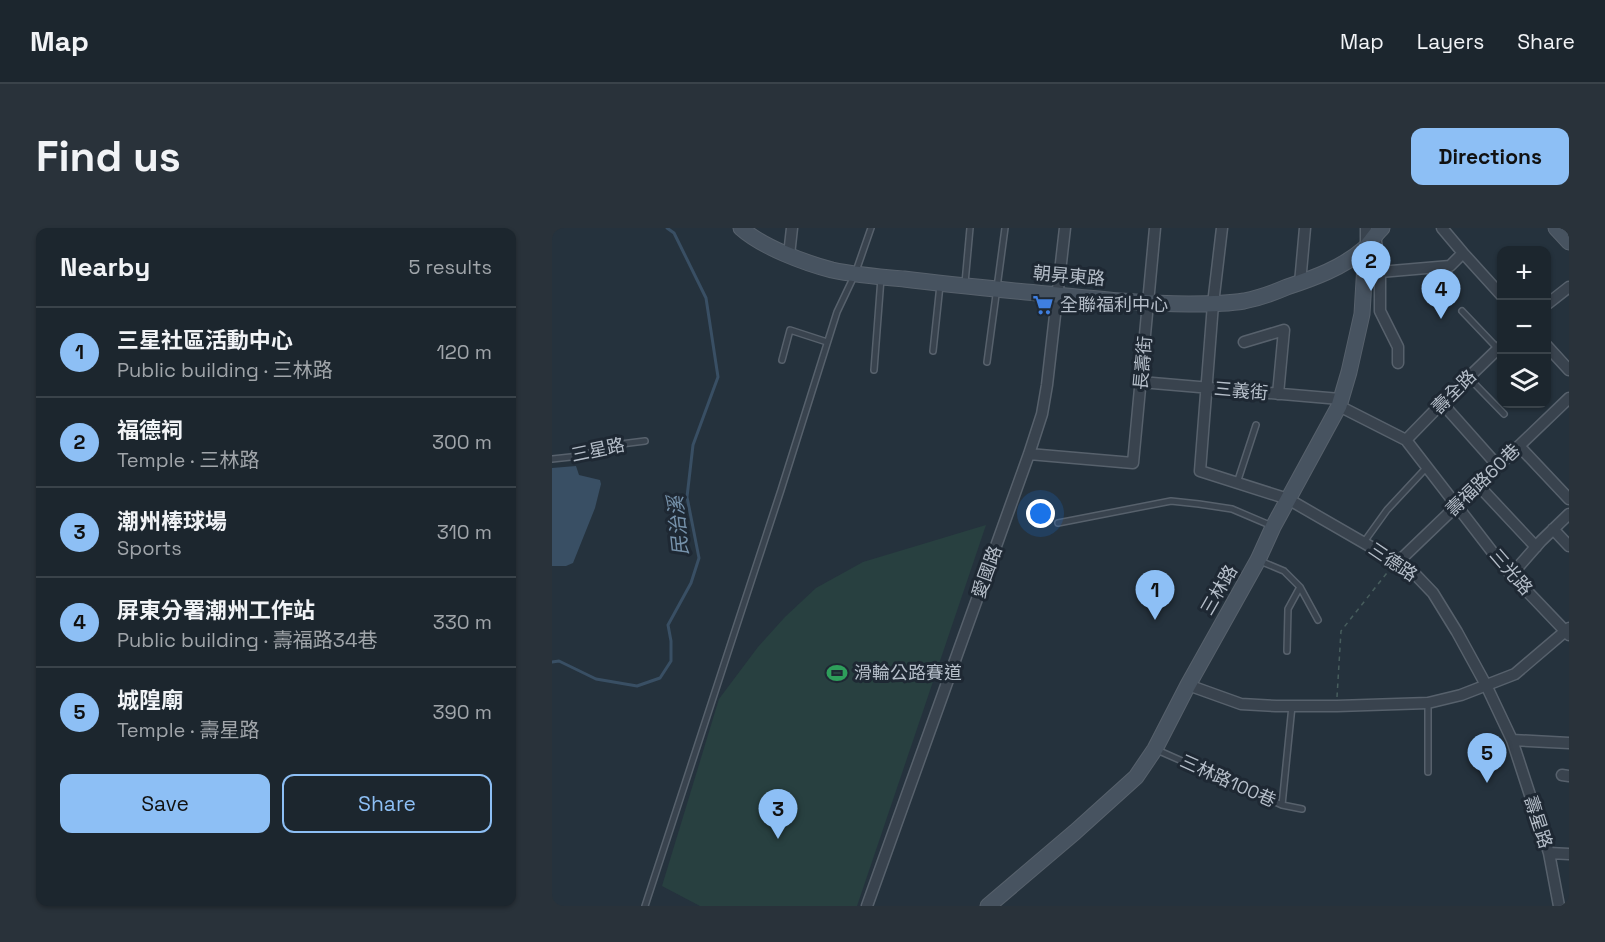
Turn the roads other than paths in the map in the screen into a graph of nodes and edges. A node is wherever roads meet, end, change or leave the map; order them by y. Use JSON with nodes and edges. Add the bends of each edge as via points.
{"nodes":[{"id":1,"x":741,"y":228,"type":"edge"},
{"id":2,"x":792,"y":228,"type":"edge"},
{"id":3,"x":871,"y":228,"type":"edge"},
{"id":4,"x":970,"y":228,"type":"edge"},
{"id":5,"x":1005,"y":228,"type":"edge"},
{"id":6,"x":1065,"y":228,"type":"edge"},
{"id":7,"x":1155,"y":228,"type":"edge"},
{"id":8,"x":1222,"y":228,"type":"edge"},
{"id":9,"x":1305,"y":228,"type":"edge"},
{"id":10,"x":1442,"y":228,"type":"edge"},
{"id":11,"x":1556,"y":228,"type":"edge"},
{"id":12,"x":1374,"y":230,"type":"edge"},
{"id":13,"x":1569,"y":242,"type":"edge"},
{"id":14,"x":1366,"y":248,"type":"junction"},
{"id":15,"x":1462,"y":253,"type":"junction"},
{"id":16,"x":789,"y":255,"type":"junction"},
{"id":17,"x":1380,"y":272,"type":"junction"},
{"id":18,"x":855,"y":274,"type":"junction"},
{"id":19,"x":882,"y":277,"type":"junction"},
{"id":20,"x":940,"y":283,"type":"junction"},
{"id":21,"x":1300,"y":283,"type":"junction"},
{"id":22,"x":964,"y":286,"type":"junction"},
{"id":23,"x":1569,"y":287,"type":"edge"},
{"id":24,"x":996,"y":289,"type":"junction"},
{"id":25,"x":1497,"y":291,"type":"edge"},
{"id":26,"x":1058,"y":295,"type":"junction"},
{"id":27,"x":1551,"y":301,"type":"edge"},
{"id":28,"x":1149,"y":303,"type":"junction"},
{"id":29,"x":1213,"y":304,"type":"junction"},
{"id":30,"x":1462,"y":310,"type":"dead end"},
{"id":31,"x":1380,"y":311,"type":"junction"},
{"id":32,"x":1362,"y":314,"type":"junction"},
{"id":33,"x":827,"y":342,"type":"junction"},
{"id":34,"x":1244,"y":342,"type":"dead end"},
{"id":35,"x":1497,"y":346,"type":"edge"},
{"id":36,"x":1551,"y":350,"type":"edge"},
{"id":37,"x":933,"y":351,"type":"dead end"},
{"id":38,"x":1497,"y":352,"type":"edge"},
{"id":39,"x":782,"y":360,"type":"dead end"},
{"id":40,"x":987,"y":362,"type":"dead end"},
{"id":41,"x":1398,"y":363,"type":"dead end"},
{"id":42,"x":874,"y":370,"type":"dead end"},
{"id":43,"x":1569,"y":370,"type":"edge"},
{"id":44,"x":1468,"y":377,"type":"junction"},
{"id":45,"x":1142,"y":382,"type":"junction"},
{"id":46,"x":1208,"y":388,"type":"junction"},
{"id":47,"x":1278,"y":394,"type":"junction"},
{"id":48,"x":1569,"y":398,"type":"edge"},
{"id":49,"x":1340,"y":403,"type":"junction"},
{"id":50,"x":1442,"y":403,"type":"junction"},
{"id":51,"x":1504,"y":414,"type":"dead end"},
{"id":52,"x":1256,"y":425,"type":"dead end"},
{"id":53,"x":1407,"y":440,"type":"junction"},
{"id":54,"x":645,"y":441,"type":"dead end"},
{"id":55,"x":1519,"y":446,"type":"junction"},
{"id":56,"x":1029,"y":454,"type":"junction"},
{"id":57,"x":552,"y":459,"type":"edge"},
{"id":58,"x":1498,"y":466,"type":"junction"},
{"id":59,"x":1427,"y":467,"type":"junction"},
{"id":60,"x":1237,"y":483,"type":"junction"},
{"id":61,"x":1479,"y":485,"type":"junction"},
{"id":62,"x":1569,"y":499,"type":"edge"},
{"id":63,"x":1288,"y":500,"type":"junction"},
{"id":64,"x":1457,"y":506,"type":"junction"},
{"id":65,"x":1569,"y":514,"type":"edge"},
{"id":66,"x":1058,"y":523,"type":"dead end"},
{"id":67,"x":1274,"y":527,"type":"junction"},
{"id":68,"x":1553,"y":529,"type":"junction"},
{"id":69,"x":1364,"y":542,"type":"junction"},
{"id":70,"x":1569,"y":546,"type":"edge"},
{"id":71,"x":1536,"y":547,"type":"junction"},
{"id":72,"x":1258,"y":560,"type":"junction"},
{"id":73,"x":1398,"y":562,"type":"junction"},
{"id":74,"x":1512,"y":574,"type":"junction"},
{"id":75,"x":1300,"y":587,"type":"junction"},
{"id":76,"x":1318,"y":620,"type":"dead end"},
{"id":77,"x":1568,"y":632,"type":"edge"},
{"id":78,"x":1287,"y":651,"type":"dead end"},
{"id":79,"x":1188,"y":685,"type":"junction"},
{"id":80,"x":1486,"y":686,"type":"junction"},
{"id":81,"x":1428,"y":703,"type":"junction"},
{"id":82,"x":1292,"y":706,"type":"junction"},
{"id":83,"x":1512,"y":740,"type":"junction"},
{"id":84,"x":1569,"y":743,"type":"edge"},
{"id":85,"x":1155,"y":748,"type":"junction"},
{"id":86,"x":1428,"y":772,"type":"dead end"},
{"id":87,"x":1282,"y":805,"type":"junction"},
{"id":88,"x":1302,"y":809,"type":"dead end"},
{"id":89,"x":1548,"y":853,"type":"junction"},
{"id":90,"x":1569,"y":854,"type":"edge"},
{"id":91,"x":645,"y":906,"type":"edge"},
{"id":92,"x":867,"y":906,"type":"edge"},
{"id":93,"x":988,"y":906,"type":"edge"},
{"id":94,"x":1559,"y":906,"type":"edge"}],
"edges":[{"from":1,"to":16,"type":"main road","name":"朝昇東路"},
{"from":2,"to":16,"type":"street"},
{"from":3,"to":18,"type":"lane"},
{"from":4,"to":22,"type":"lane"},
{"from":5,"to":24,"type":"lane"},
{"from":6,"to":26,"type":"street","name":"愛國路"},
{"from":7,"to":28,"type":"street","name":"長壽街"},
{"from":8,"to":29,"type":"street"},
{"from":9,"to":21,"type":"street"},
{"from":10,"to":15,"type":"street"},
{"from":11,"to":13,"type":"main road"},
{"from":12,"to":14,"type":"main road","name":"朝昇東路"},
{"from":12,"to":17,"type":"street"},
{"from":14,"to":21,"type":"main road","name":"朝昇東路","via":[[1339,266]]},
{"from":14,"to":32,"type":"main road","name":"三林路"},
{"from":15,"to":17,"type":"street","via":[[1450,266]]},
{"from":15,"to":25,"type":"street"},
{"from":16,"to":18,"type":"main road","name":"朝昇東路"},
{"from":17,"to":31,"type":"street"},
{"from":18,"to":19,"type":"main road","name":"朝昇東路"},
{"from":18,"to":33,"type":"lane"},
{"from":19,"to":20,"type":"main road","name":"朝昇東路"},
{"from":19,"to":42,"type":"lane"},
{"from":20,"to":22,"type":"main road","name":"朝昇東路"},
{"from":20,"to":37,"type":"lane"},
{"from":21,"to":29,"type":"main road","name":"朝昇東路","via":[[1243,301]]},
{"from":22,"to":24,"type":"main road","name":"朝昇東路"},
{"from":23,"to":27,"type":"street"},
{"from":24,"to":26,"type":"main road","name":"朝昇東路"},
{"from":24,"to":40,"type":"lane"},
{"from":26,"to":28,"type":"main road","name":"朝昇東路"},
{"from":26,"to":56,"type":"street","name":"愛國路","via":[[1042,414]]},
{"from":28,"to":29,"type":"main road","name":"朝昇東路"},
{"from":28,"to":45,"type":"street","name":"長壽街"},
{"from":29,"to":46,"type":"street"},
{"from":30,"to":35,"type":"lane"},
{"from":31,"to":32,"type":"street"},
{"from":31,"to":41,"type":"street","via":[[1398,347]]},
{"from":32,"to":49,"type":"main road","name":"三林路"},
{"from":33,"to":39,"type":"lane","via":[[790,330]]},
{"from":33,"to":91,"type":"lane"},
{"from":34,"to":47,"type":"street","via":[[1284,330]]},
{"from":36,"to":43,"type":"street"},
{"from":38,"to":44,"type":"street","name":"壽全路"},
{"from":44,"to":50,"type":"street","name":"壽全路"},
{"from":44,"to":51,"type":"lane"},
{"from":45,"to":46,"type":"street","name":"三義街"},
{"from":45,"to":56,"type":"street","name":"長壽街","via":[[1134,463]]},
{"from":46,"to":47,"type":"street","name":"三義街"},
{"from":46,"to":60,"type":"street","name":"三德路","via":[[1200,471]]},
{"from":47,"to":49,"type":"street","name":"三義街"},
{"from":48,"to":55,"type":"street","name":"壽福路60巷"},
{"from":49,"to":53,"type":"street"},
{"from":49,"to":63,"type":"main road","name":"三林路"},
{"from":50,"to":53,"type":"street","name":"壽全路"},
{"from":50,"to":58,"type":"street"},
{"from":52,"to":60,"type":"lane"},
{"from":53,"to":59,"type":"street"},
{"from":54,"to":57,"type":"lane","name":"三星路"},
{"from":55,"to":58,"type":"street","name":"壽福路60巷"},
{"from":55,"to":62,"type":"street"},
{"from":56,"to":92,"type":"street","name":"愛國路"},
{"from":58,"to":61,"type":"street","name":"壽福路60巷"},
{"from":59,"to":64,"type":"street"},
{"from":59,"to":69,"type":"lane"},
{"from":60,"to":63,"type":"street","name":"三德路"},
{"from":61,"to":64,"type":"street","name":"壽福路60巷"},
{"from":61,"to":71,"type":"street"},
{"from":63,"to":67,"type":"main road","name":"三林路"},
{"from":63,"to":69,"type":"street","name":"三德路"},
{"from":64,"to":73,"type":"street","name":"壽福路60巷"},
{"from":64,"to":74,"type":"street","name":"三光路"},
{"from":65,"to":68,"type":"street"},
{"from":66,"to":67,"type":"lane","via":[[1171,501],[1232,509]]},
{"from":67,"to":72,"type":"main road","name":"三林路"},
{"from":68,"to":70,"type":"street"},
{"from":68,"to":71,"type":"street"},
{"from":69,"to":73,"type":"street","name":"三德路"},
{"from":71,"to":74,"type":"street"},
{"from":72,"to":75,"type":"lane","via":[[1284,571]]},
{"from":72,"to":79,"type":"main road","name":"三林路"},
{"from":73,"to":80,"type":"street","name":"三德路","via":[[1433,593]]},
{"from":74,"to":77,"type":"street","name":"三光路"},
{"from":75,"to":76,"type":"lane"},
{"from":75,"to":78,"type":"lane","via":[[1288,609]]},
{"from":77,"to":80,"type":"street","via":[[1515,674]]},
{"from":79,"to":82,"type":"street","via":[[1241,704]]},
{"from":79,"to":85,"type":"main road","name":"三林路"},
{"from":80,"to":81,"type":"street"},
{"from":80,"to":83,"type":"street","name":"壽星路"},
{"from":81,"to":82,"type":"street"},
{"from":81,"to":86,"type":"lane"},
{"from":82,"to":87,"type":"lane"},
{"from":83,"to":84,"type":"street"},
{"from":83,"to":89,"type":"street","name":"壽星路"},
{"from":85,"to":87,"type":"lane","name":"三林路100巷"},
{"from":85,"to":93,"type":"main road","name":"三林路","via":[[1136,777]]},
{"from":87,"to":88,"type":"lane","name":"三林路100巷"},
{"from":89,"to":90,"type":"street"},
{"from":89,"to":94,"type":"street","name":"壽星路"}]}
